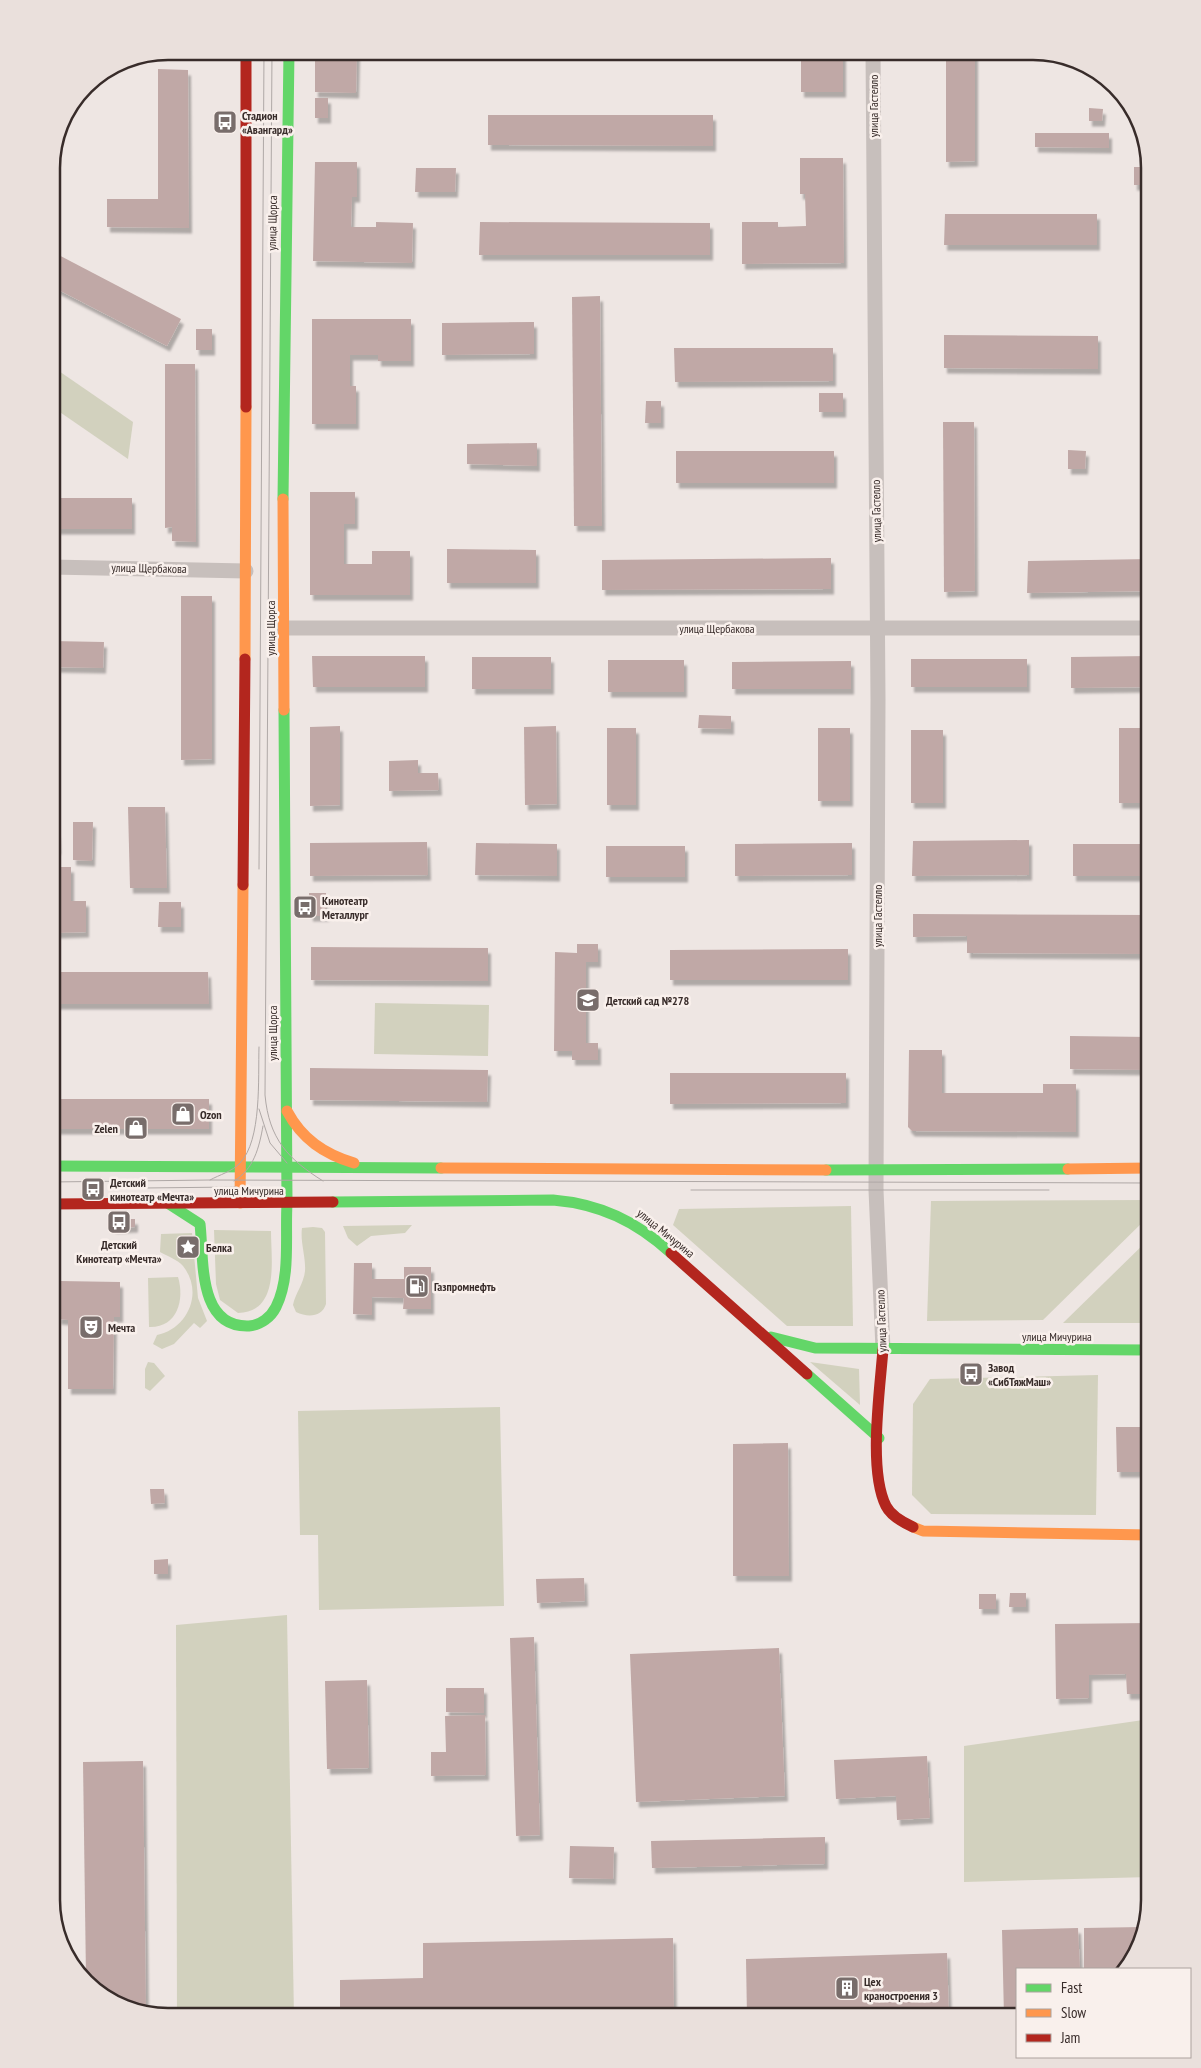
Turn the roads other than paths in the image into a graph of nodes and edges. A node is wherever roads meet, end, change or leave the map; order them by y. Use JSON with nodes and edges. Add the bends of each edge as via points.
{"nodes":[{"id":1,"x":246,"y":60,"type":"edge"},
{"id":2,"x":289,"y":60,"type":"edge"},
{"id":3,"x":874,"y":60,"type":"edge"},
{"id":4,"x":60,"y":567,"type":"edge"},
{"id":5,"x":246,"y":571,"type":"junction"},
{"id":6,"x":283,"y":628,"type":"junction"},
{"id":7,"x":877,"y":628,"type":"junction"},
{"id":8,"x":1141,"y":628,"type":"edge"},
{"id":9,"x":287,"y":1111,"type":"junction"},
{"id":10,"x":240,"y":1165,"type":"junction"},
{"id":11,"x":60,"y":1166,"type":"edge"},
{"id":12,"x":288,"y":1167,"type":"junction"},
{"id":13,"x":370,"y":1168,"type":"junction"},
{"id":14,"x":1141,"y":1168,"type":"edge"},
{"id":15,"x":876,"y":1170,"type":"junction"},
{"id":16,"x":240,"y":1203,"type":"junction"},
{"id":17,"x":60,"y":1204,"type":"edge"},
{"id":18,"x":169,"y":1204,"type":"junction"},
{"id":19,"x":287,"y":1204,"type":"junction"},
{"id":20,"x":764,"y":1335,"type":"junction"},
{"id":21,"x":883,"y":1349,"type":"junction"},
{"id":22,"x":1141,"y":1350,"type":"edge"},
{"id":23,"x":879,"y":1438,"type":"junction"},
{"id":24,"x":1141,"y":1535,"type":"edge"}],
"edges":[{"from":1,"to":5,"type":"main road","name":"улица Щорса"},
{"from":2,"to":6,"type":"main road","name":"улица Щорса"},
{"from":3,"to":7,"type":"street","name":"улица Гастелло"},
{"from":4,"to":5,"type":"street","name":"улица Щербакова"},
{"from":5,"to":10,"type":"main road","name":"улица Щорса"},
{"from":6,"to":7,"type":"street","name":"улица Щербакова"},
{"from":6,"to":9,"type":"main road","name":"улица Щорса"},
{"from":7,"to":8,"type":"street","name":"улица Щербакова"},
{"from":7,"to":15,"type":"street","name":"улица Гастелло"},
{"from":9,"to":12,"type":"main road","name":"улица Щорса"},
{"from":9,"to":13,"type":"main road","via":[[294,1126],[321,1149],[339,1159]]},
{"from":10,"to":11,"type":"main road","name":"улица Мичурина"},
{"from":10,"to":12,"type":"main road","name":"улица Мичурина"},
{"from":10,"to":16,"type":"main road","name":"улица Щорса"},
{"from":12,"to":13,"type":"main road","name":"улица Мичурина"},
{"from":12,"to":19,"type":"main road","name":"улица Щорса"},
{"from":13,"to":15,"type":"main road","name":"улица Мичурина"},
{"from":14,"to":15,"type":"main road","name":"улица Мичурина"},
{"from":15,"to":21,"type":"street","name":"улица Гастелло"},
{"from":16,"to":18,"type":"main road","name":"улица Мичурина"},
{"from":16,"to":19,"type":"main road","name":"улица Мичурина"},
{"from":17,"to":18,"type":"main road","name":"улица Мичурина"},
{"from":18,"to":19,"type":"main road","name":"улица Щорса","via":[[200,1224],[205,1286],[218,1316],[232,1324],[248,1326],[264,1322],[277,1306],[282,1288]]},
{"from":19,"to":20,"type":"main road","name":"улица Мичурина","via":[[579,1202],[606,1209],[651,1235]]},
{"from":20,"to":21,"type":"main road","name":"улица Мичурина","via":[[815,1348]]},
{"from":20,"to":23,"type":"main road"},
{"from":21,"to":22,"type":"main road","name":"улица Мичурина"},
{"from":21,"to":23,"type":"main road","name":"улица Гастелло"},
{"from":23,"to":24,"type":"main road","name":"улица Гастелло","via":[[878,1485],[886,1507],[900,1522],[923,1531]]}]}
